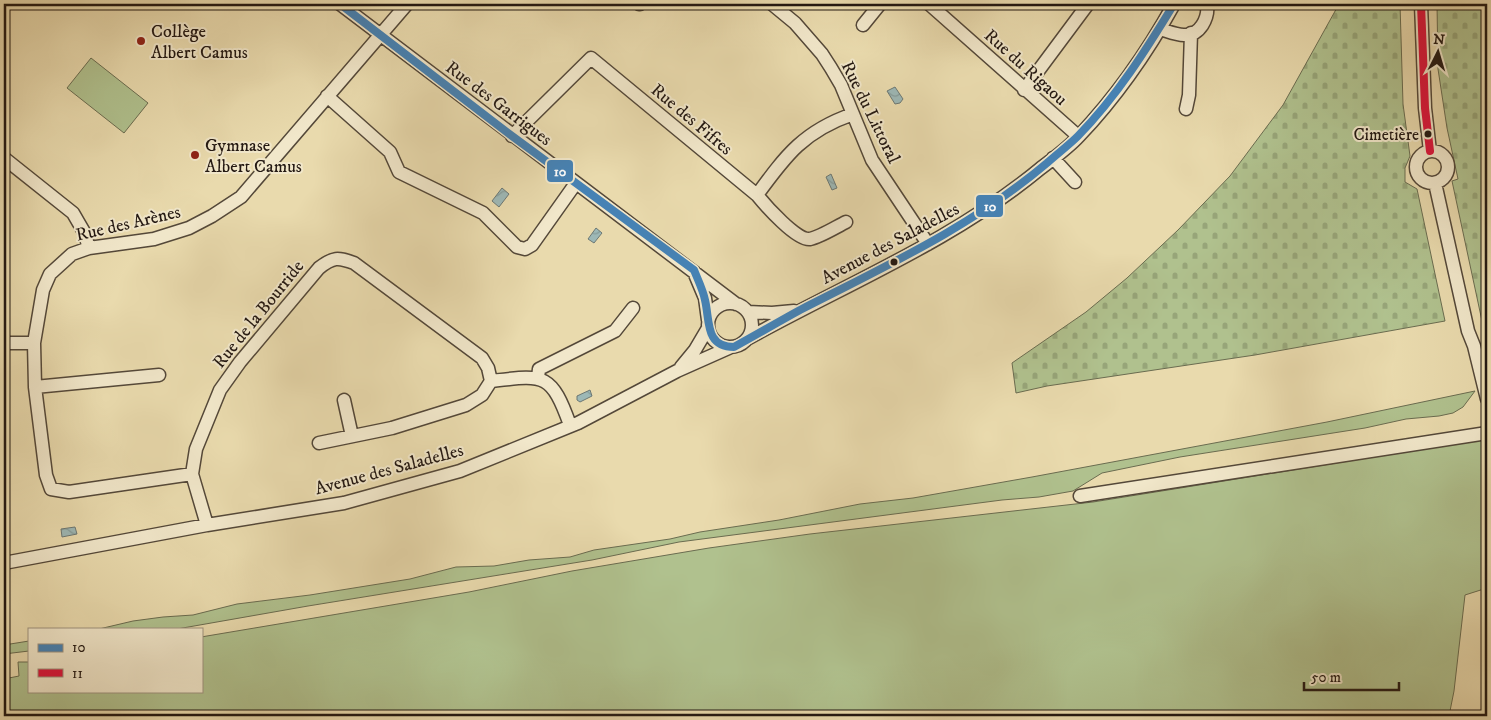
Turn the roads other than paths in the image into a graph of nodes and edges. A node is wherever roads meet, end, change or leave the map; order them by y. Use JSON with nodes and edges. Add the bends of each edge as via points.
{"nodes":[{"id":1,"x":340,"y":4,"type":"edge"},
{"id":2,"x":407,"y":4,"type":"edge"},
{"id":3,"x":772,"y":4,"type":"edge"},
{"id":4,"x":880,"y":4,"type":"edge"},
{"id":5,"x":929,"y":4,"type":"edge"},
{"id":6,"x":1174,"y":4,"type":"edge"},
{"id":7,"x":1207,"y":4,"type":"edge"},
{"id":8,"x":1421,"y":4,"type":"edge"},
{"id":9,"x":1086,"y":5,"type":"edge"},
{"id":10,"x":863,"y":25,"type":"dead end"},
{"id":11,"x":1160,"y":29,"type":"junction"},
{"id":12,"x":1191,"y":33,"type":"junction"},
{"id":13,"x":380,"y":34,"type":"junction"},
{"id":14,"x":1024,"y":90,"type":"junction"},
{"id":15,"x":327,"y":96,"type":"junction"},
{"id":16,"x":1186,"y":109,"type":"dead end"},
{"id":17,"x":853,"y":114,"type":"junction"},
{"id":18,"x":512,"y":136,"type":"junction"},
{"id":19,"x":1078,"y":136,"type":"junction"},
{"id":20,"x":1430,"y":151,"type":"junction"},
{"id":21,"x":4,"y":158,"type":"edge"},
{"id":22,"x":1053,"y":158,"type":"junction"},
{"id":23,"x":1075,"y":182,"type":"dead end"},
{"id":24,"x":576,"y":183,"type":"junction"},
{"id":25,"x":1436,"y":183,"type":"junction"},
{"id":26,"x":757,"y":196,"type":"junction"},
{"id":27,"x":846,"y":222,"type":"dead end"},
{"id":28,"x":928,"y":244,"type":"junction"},
{"id":29,"x":89,"y":248,"type":"junction"},
{"id":30,"x":694,"y":270,"type":"junction"},
{"id":31,"x":736,"y":304,"type":"junction"},
{"id":32,"x":633,"y":308,"type":"dead end"},
{"id":33,"x":799,"y":311,"type":"junction"},
{"id":34,"x":748,"y":312,"type":"junction"},
{"id":35,"x":708,"y":324,"type":"junction"},
{"id":36,"x":747,"y":339,"type":"junction"},
{"id":37,"x":4,"y":343,"type":"edge"},
{"id":38,"x":34,"y":343,"type":"junction"},
{"id":39,"x":731,"y":347,"type":"junction"},
{"id":40,"x":678,"y":371,"type":"junction"},
{"id":41,"x":159,"y":375,"type":"dead end"},
{"id":42,"x":538,"y":378,"type":"junction"},
{"id":43,"x":490,"y":381,"type":"junction"},
{"id":44,"x":35,"y":387,"type":"junction"},
{"id":45,"x":1487,"y":399,"type":"edge"},
{"id":46,"x":344,"y":400,"type":"dead end"},
{"id":47,"x":570,"y":425,"type":"junction"},
{"id":48,"x":1487,"y":433,"type":"edge"},
{"id":49,"x":352,"y":436,"type":"junction"},
{"id":50,"x":319,"y":442,"type":"dead end"},
{"id":51,"x":192,"y":474,"type":"junction"},
{"id":52,"x":1080,"y":496,"type":"dead end"},
{"id":53,"x":207,"y":525,"type":"junction"},
{"id":54,"x":4,"y":563,"type":"edge"}],
"edges":[{"from":1,"to":13,"type":"street","name":"Rue des Garrigues"},
{"from":2,"to":13,"type":"street","name":"Rue des Arènes"},
{"from":3,"to":17,"type":"street","name":"Rue du Littoral","via":[[795,23],[822,54],[838,78]]},
{"from":4,"to":10,"type":"street"},
{"from":5,"to":14,"type":"street","name":"Rue du Rigaou"},
{"from":6,"to":11,"type":"street","name":"Avenue des Saladelles"},
{"from":7,"to":12,"type":"street","via":[[1204,22],[1198,31]]},
{"from":8,"to":20,"type":"street"},
{"from":9,"to":14,"type":"street"},
{"from":11,"to":12,"type":"street","via":[[1185,36]]},
{"from":11,"to":19,"type":"street","name":"Avenue des Saladelles","via":[[1124,82]]},
{"from":12,"to":16,"type":"street"},
{"from":13,"to":15,"type":"street","name":"Rue des Arènes"},
{"from":13,"to":18,"type":"street","name":"Rue des Garrigues"},
{"from":14,"to":19,"type":"street","name":"Rue du Rigaou"},
{"from":15,"to":24,"type":"street","via":[[390,152],[399,172],[483,213],[517,247],[525,249],[532,244]]},
{"from":15,"to":29,"type":"street","name":"Rue des Arènes","via":[[241,197],[212,216],[189,228],[154,238]]},
{"from":17,"to":26,"type":"street","via":[[813,132],[796,146]]},
{"from":17,"to":28,"type":"street","name":"Rue du Littoral","via":[[872,160]]},
{"from":18,"to":24,"type":"street","name":"Rue des Garrigues"},
{"from":18,"to":26,"type":"street","name":"Rue des Fifres","via":[[591,58]]},
{"from":19,"to":22,"type":"street","name":"Avenue des Saladelles"},
{"from":20,"to":25,"type":"street","via":[[1440,153],[1447,162],[1445,177]]},
{"from":20,"to":25,"type":"street","via":[[1418,158],[1416,171],[1421,180]]},
{"from":21,"to":29,"type":"street","via":[[73,213]]},
{"from":22,"to":23,"type":"street"},
{"from":22,"to":28,"type":"street","name":"Avenue des Saladelles","via":[[998,202]]},
{"from":24,"to":30,"type":"street","name":"Rue des Garrigues"},
{"from":25,"to":45,"type":"street","via":[[1468,330]]},
{"from":26,"to":27,"type":"street","via":[[803,239],[812,239]]},
{"from":28,"to":33,"type":"street","name":"Avenue des Saladelles"},
{"from":29,"to":38,"type":"street","name":"Rue des Arènes","via":[[72,254],[50,274],[43,290]]},
{"from":30,"to":31,"type":"street","name":"Rue des Garrigues"},
{"from":30,"to":35,"type":"street","via":[[705,298]]},
{"from":31,"to":34,"type":"street"},
{"from":31,"to":35,"type":"street","via":[[722,304],[711,314]]},
{"from":32,"to":42,"type":"street","via":[[615,331],[539,369]]},
{"from":33,"to":34,"type":"street","name":"Avenue des Saladelles"},
{"from":33,"to":36,"type":"street","name":"Avenue des Saladelles"},
{"from":34,"to":36,"type":"street","via":[[752,326]]},
{"from":35,"to":39,"type":"street","via":[[714,340]]},
{"from":35,"to":40,"type":"street","name":"Avenue des Saladelles","via":[[695,350]]},
{"from":36,"to":39,"type":"street"},
{"from":37,"to":38,"type":"street"},
{"from":38,"to":44,"type":"street","name":"Rue des Arènes"},
{"from":39,"to":40,"type":"street","name":"Avenue des Saladelles"},
{"from":40,"to":47,"type":"street","name":"Avenue des Saladelles"},
{"from":41,"to":44,"type":"street"},
{"from":42,"to":43,"type":"street"},
{"from":42,"to":47,"type":"street","via":[[551,385]]},
{"from":43,"to":49,"type":"street","via":[[482,395],[466,404],[392,428]]},
{"from":43,"to":51,"type":"street","name":"Rue de la Bourride","via":[[482,358],[354,263],[342,258],[330,260],[319,268],[220,390],[196,449]]},
{"from":44,"to":51,"type":"street","name":"Rue des Arènes","via":[[46,475],[51,489],[69,492]]},
{"from":46,"to":49,"type":"street"},
{"from":47,"to":53,"type":"street","name":"Avenue des Saladelles","via":[[460,470],[344,503]]},
{"from":48,"to":52,"type":"street"},
{"from":49,"to":50,"type":"street"},
{"from":51,"to":53,"type":"street","name":"Rue de la Bourride"},
{"from":53,"to":54,"type":"street","name":"Avenue des Saladelles"}]}
